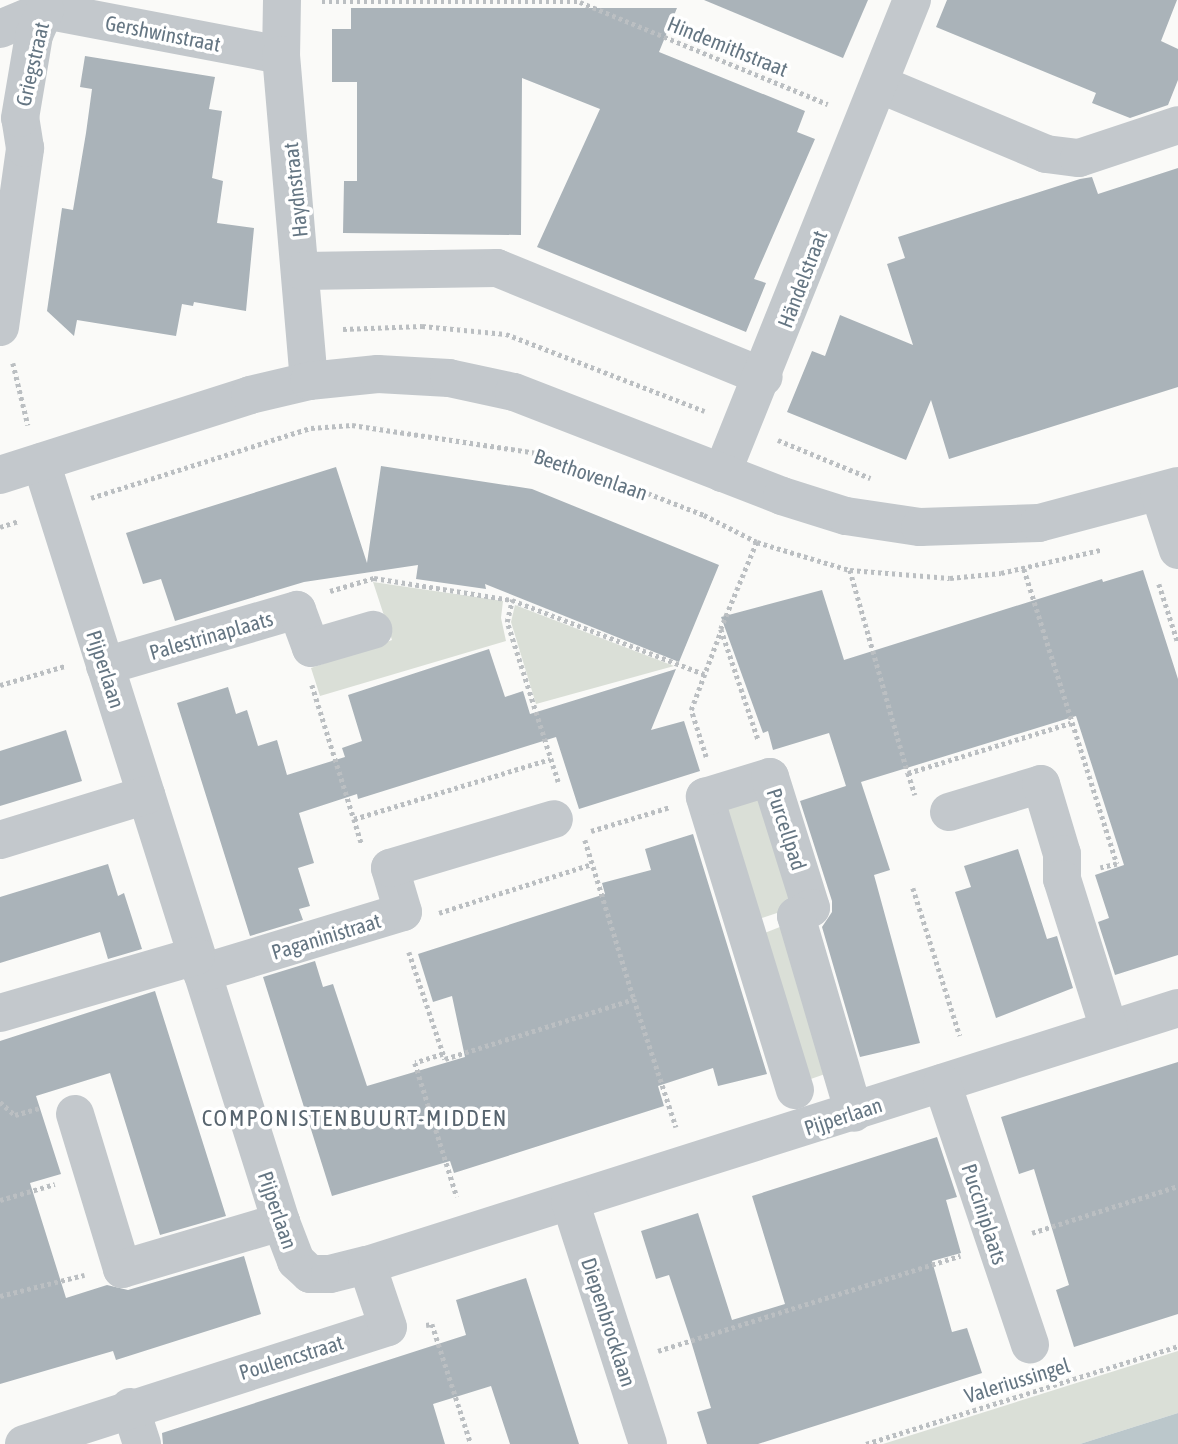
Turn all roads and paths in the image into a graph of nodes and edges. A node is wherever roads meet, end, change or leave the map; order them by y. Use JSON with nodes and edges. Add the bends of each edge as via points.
{"nodes":[{"id":1,"x":912,"y":0,"type":"edge"},
{"id":2,"x":282,"y":1,"type":"edge"},
{"id":3,"x":580,"y":1,"type":"edge"},
{"id":4,"x":43,"y":5,"type":"edge"},
{"id":5,"x":0,"y":29,"type":"edge"},
{"id":6,"x":281,"y":55,"type":"junction"},
{"id":7,"x":880,"y":83,"type":"junction"},
{"id":8,"x":865,"y":119,"type":"junction"},
{"id":9,"x":1178,"y":125,"type":"edge"},
{"id":10,"x":303,"y":271,"type":"junction"},
{"id":11,"x":5,"y":340,"type":"edge"},
{"id":12,"x":764,"y":377,"type":"junction"},
{"id":13,"x":309,"y":381,"type":"junction"},
{"id":14,"x":27,"y":423,"type":"dead end"},
{"id":15,"x":41,"y":462,"type":"junction"},
{"id":16,"x":722,"y":473,"type":"junction"},
{"id":17,"x":0,"y":475,"type":"edge"},
{"id":18,"x":1168,"y":489,"type":"edge"},
{"id":19,"x":55,"y":510,"type":"junction"},
{"id":20,"x":0,"y":527,"type":"edge"},
{"id":21,"x":757,"y":542,"type":"junction"},
{"id":22,"x":1107,"y":549,"type":"dead end"},
{"id":23,"x":1167,"y":564,"type":"edge"},
{"id":24,"x":1024,"y":569,"type":"junction"},
{"id":25,"x":850,"y":570,"type":"junction"},
{"id":26,"x":512,"y":600,"type":"junction"},
{"id":27,"x":297,"y":610,"type":"junction"},
{"id":28,"x":721,"y":629,"type":"junction"},
{"id":29,"x":373,"y":630,"type":"dead end"},
{"id":30,"x":1178,"y":643,"type":"edge"},
{"id":31,"x":311,"y":648,"type":"junction"},
{"id":32,"x":91,"y":670,"type":"junction"},
{"id":33,"x":705,"y":674,"type":"junction"},
{"id":34,"x":0,"y":685,"type":"edge"},
{"id":35,"x":1071,"y":723,"type":"junction"},
{"id":36,"x":550,"y":759,"type":"junction"},
{"id":37,"x":770,"y":777,"type":"junction"},
{"id":38,"x":146,"y":795,"type":"junction"},
{"id":39,"x":711,"y":795,"type":"junction"},
{"id":40,"x":557,"y":806,"type":"joint"},
{"id":41,"x":949,"y":812,"type":"dead end"},
{"id":42,"x":0,"y":840,"type":"edge"},
{"id":43,"x":592,"y":864,"type":"junction"},
{"id":44,"x":1062,"y":879,"type":"junction"},
{"id":45,"x":913,"y":888,"type":"dead end"},
{"id":46,"x":796,"y":916,"type":"junction"},
{"id":47,"x":398,"y":920,"type":"junction"},
{"id":48,"x":746,"y":932,"type":"junction"},
{"id":49,"x":199,"y":965,"type":"junction"},
{"id":50,"x":634,"y":999,"type":"junction"},
{"id":51,"x":1178,"y":1008,"type":"edge"},
{"id":52,"x":0,"y":1013,"type":"edge"},
{"id":53,"x":1110,"y":1029,"type":"junction"},
{"id":54,"x":960,"y":1036,"type":"dead end"},
{"id":55,"x":443,"y":1054,"type":"junction"},
{"id":56,"x":942,"y":1083,"type":"junction"},
{"id":57,"x":795,"y":1090,"type":"dead end"},
{"id":58,"x":854,"y":1113,"type":"junction"},
{"id":59,"x":75,"y":1114,"type":"dead end"},
{"id":60,"x":676,"y":1128,"type":"dead end"},
{"id":61,"x":93,"y":1172,"type":"junction"},
{"id":62,"x":1178,"y":1186,"type":"edge"},
{"id":63,"x":456,"y":1197,"type":"dead end"},
{"id":64,"x":0,"y":1200,"type":"edge"},
{"id":65,"x":570,"y":1200,"type":"junction"},
{"id":66,"x":281,"y":1222,"type":"junction"},
{"id":67,"x":995,"y":1245,"type":"junction"},
{"id":68,"x":367,"y":1265,"type":"junction"},
{"id":69,"x":122,"y":1269,"type":"junction"},
{"id":70,"x":0,"y":1296,"type":"edge"},
{"id":71,"x":388,"y":1327,"type":"junction"},
{"id":72,"x":653,"y":1339,"type":"dead end"},
{"id":73,"x":1030,"y":1345,"type":"dead end"},
{"id":74,"x":1178,"y":1346,"type":"edge"},
{"id":75,"x":130,"y":1407,"type":"junction"},
{"id":76,"x":24,"y":1444,"type":"edge"},
{"id":77,"x":142,"y":1444,"type":"edge"},
{"id":78,"x":471,"y":1444,"type":"edge"},
{"id":79,"x":648,"y":1444,"type":"edge"},
{"id":80,"x":866,"y":1444,"type":"edge"}],
"edges":[{"from":1,"to":7,"type":"street","name":"Händelstraat"},
{"from":2,"to":3,"type":"path","name":"Hindemithstraat"},
{"from":2,"to":6,"type":"street","name":"Haydnstraat"},
{"from":3,"to":8,"type":"path","name":"Hindemithstraat"},
{"from":4,"to":5,"type":"street"},
{"from":4,"to":6,"type":"street","name":"Gershwinstraat"},
{"from":4,"to":11,"type":"street","name":"Griegstraat","via":[[20,118],[25,148]]},
{"from":6,"to":10,"type":"street","name":"Haydnstraat"},
{"from":7,"to":8,"type":"street","name":"Händelstraat"},
{"from":7,"to":9,"type":"street","via":[[1046,154],[1079,158]]},
{"from":8,"to":12,"type":"street","name":"Händelstraat"},
{"from":10,"to":12,"type":"street","via":[[497,268]]},
{"from":10,"to":13,"type":"street","name":"Haydnstraat"},
{"from":11,"to":14,"type":"path"},
{"from":12,"to":16,"type":"street","name":"Händelstraat"},
{"from":13,"to":15,"type":"street","via":[[250,395]]},
{"from":13,"to":16,"type":"street","via":[[378,374],[449,378],[513,392]]},
{"from":15,"to":17,"type":"street"},
{"from":15,"to":19,"type":"street","name":"Pijperlaan"},
{"from":16,"to":18,"type":"street","via":[[846,516],[920,527],[1039,523]]},
{"from":18,"to":23,"type":"street"},
{"from":19,"to":20,"type":"path","name":"Beethovenlaan"},
{"from":19,"to":21,"type":"path","name":"Beethovenlaan","via":[[311,428],[352,425],[550,455],[704,515]]},
{"from":19,"to":32,"type":"street","name":"Pijperlaan"},
{"from":21,"to":25,"type":"path","name":"Beethovenlaan"},
{"from":21,"to":28,"type":"path"},
{"from":22,"to":24,"type":"path","name":"Beethovenlaan"},
{"from":23,"to":30,"type":"path"},
{"from":24,"to":25,"type":"path","name":"Beethovenlaan","via":[[938,578]]},
{"from":24,"to":35,"type":"path"},
{"from":25,"to":35,"type":"path","via":[[908,773]]},
{"from":26,"to":27,"type":"path","via":[[374,578],[294,602]]},
{"from":26,"to":33,"type":"path"},
{"from":26,"to":36,"type":"path","via":[[507,622]]},
{"from":27,"to":31,"type":"street","name":"Palestrinaplaats"},
{"from":27,"to":32,"type":"street","name":"Palestrinaplaats"},
{"from":28,"to":33,"type":"path"},
{"from":28,"to":37,"type":"path"},
{"from":29,"to":31,"type":"street"},
{"from":31,"to":36,"type":"path","via":[[306,664],[354,819]]},
{"from":32,"to":34,"type":"path","via":[[58,666]]},
{"from":32,"to":38,"type":"street","name":"Pijperlaan"},
{"from":33,"to":39,"type":"path","via":[[691,710]]},
{"from":35,"to":44,"type":"path","via":[[1116,864]]},
{"from":36,"to":40,"type":"path"},
{"from":37,"to":39,"type":"street","name":"Purcellpad"},
{"from":37,"to":46,"type":"street","name":"Purcellpad","via":[[811,908]]},
{"from":38,"to":42,"type":"street"},
{"from":38,"to":49,"type":"street","name":"Pijperlaan"},
{"from":39,"to":43,"type":"path","via":[[584,833]]},
{"from":39,"to":48,"type":"street"},
{"from":40,"to":47,"type":"street","name":"Paganinistraat","via":[[390,868],[404,912]]},
{"from":41,"to":44,"type":"street","via":[[1041,784],[1062,854]]},
{"from":43,"to":47,"type":"path"},
{"from":43,"to":50,"type":"path"},
{"from":44,"to":53,"type":"street"},
{"from":45,"to":54,"type":"path"},
{"from":46,"to":48,"type":"street"},
{"from":46,"to":58,"type":"street"},
{"from":47,"to":49,"type":"street","name":"Paganinistraat"},
{"from":47,"to":55,"type":"path"},
{"from":48,"to":57,"type":"street"},
{"from":49,"to":52,"type":"street","name":"Paganinistraat"},
{"from":49,"to":66,"type":"street","name":"Pijperlaan"},
{"from":50,"to":55,"type":"path","via":[[445,1059]]},
{"from":50,"to":60,"type":"path"},
{"from":51,"to":53,"type":"street","name":"Pijperlaan"},
{"from":53,"to":56,"type":"street","name":"Pijperlaan"},
{"from":55,"to":63,"type":"path","via":[[415,1063]]},
{"from":56,"to":58,"type":"street","name":"Pijperlaan"},
{"from":56,"to":67,"type":"street","name":"Pucciniplaats"},
{"from":58,"to":65,"type":"street","name":"Pijperlaan"},
{"from":59,"to":61,"type":"street"},
{"from":61,"to":64,"type":"path"},
{"from":61,"to":69,"type":"street"},
{"from":62,"to":67,"type":"path"},
{"from":65,"to":68,"type":"street","name":"Pijperlaan"},
{"from":65,"to":79,"type":"street","name":"Diepenbrocklaan"},
{"from":66,"to":68,"type":"street","name":"Pijperlaan","via":[[296,1261],[310,1273],[330,1274]]},
{"from":66,"to":69,"type":"street"},
{"from":67,"to":72,"type":"path","via":[[657,1352]]},
{"from":67,"to":73,"type":"street","name":"Pucciniplaats"},
{"from":68,"to":71,"type":"street"},
{"from":69,"to":70,"type":"path"},
{"from":71,"to":75,"type":"street","name":"Poulencstraat"},
{"from":71,"to":78,"type":"path","via":[[432,1324]]},
{"from":74,"to":80,"type":"path","name":"Valeriussingel"},
{"from":75,"to":76,"type":"street","name":"Poulencstraat"},
{"from":75,"to":77,"type":"street"}]}
